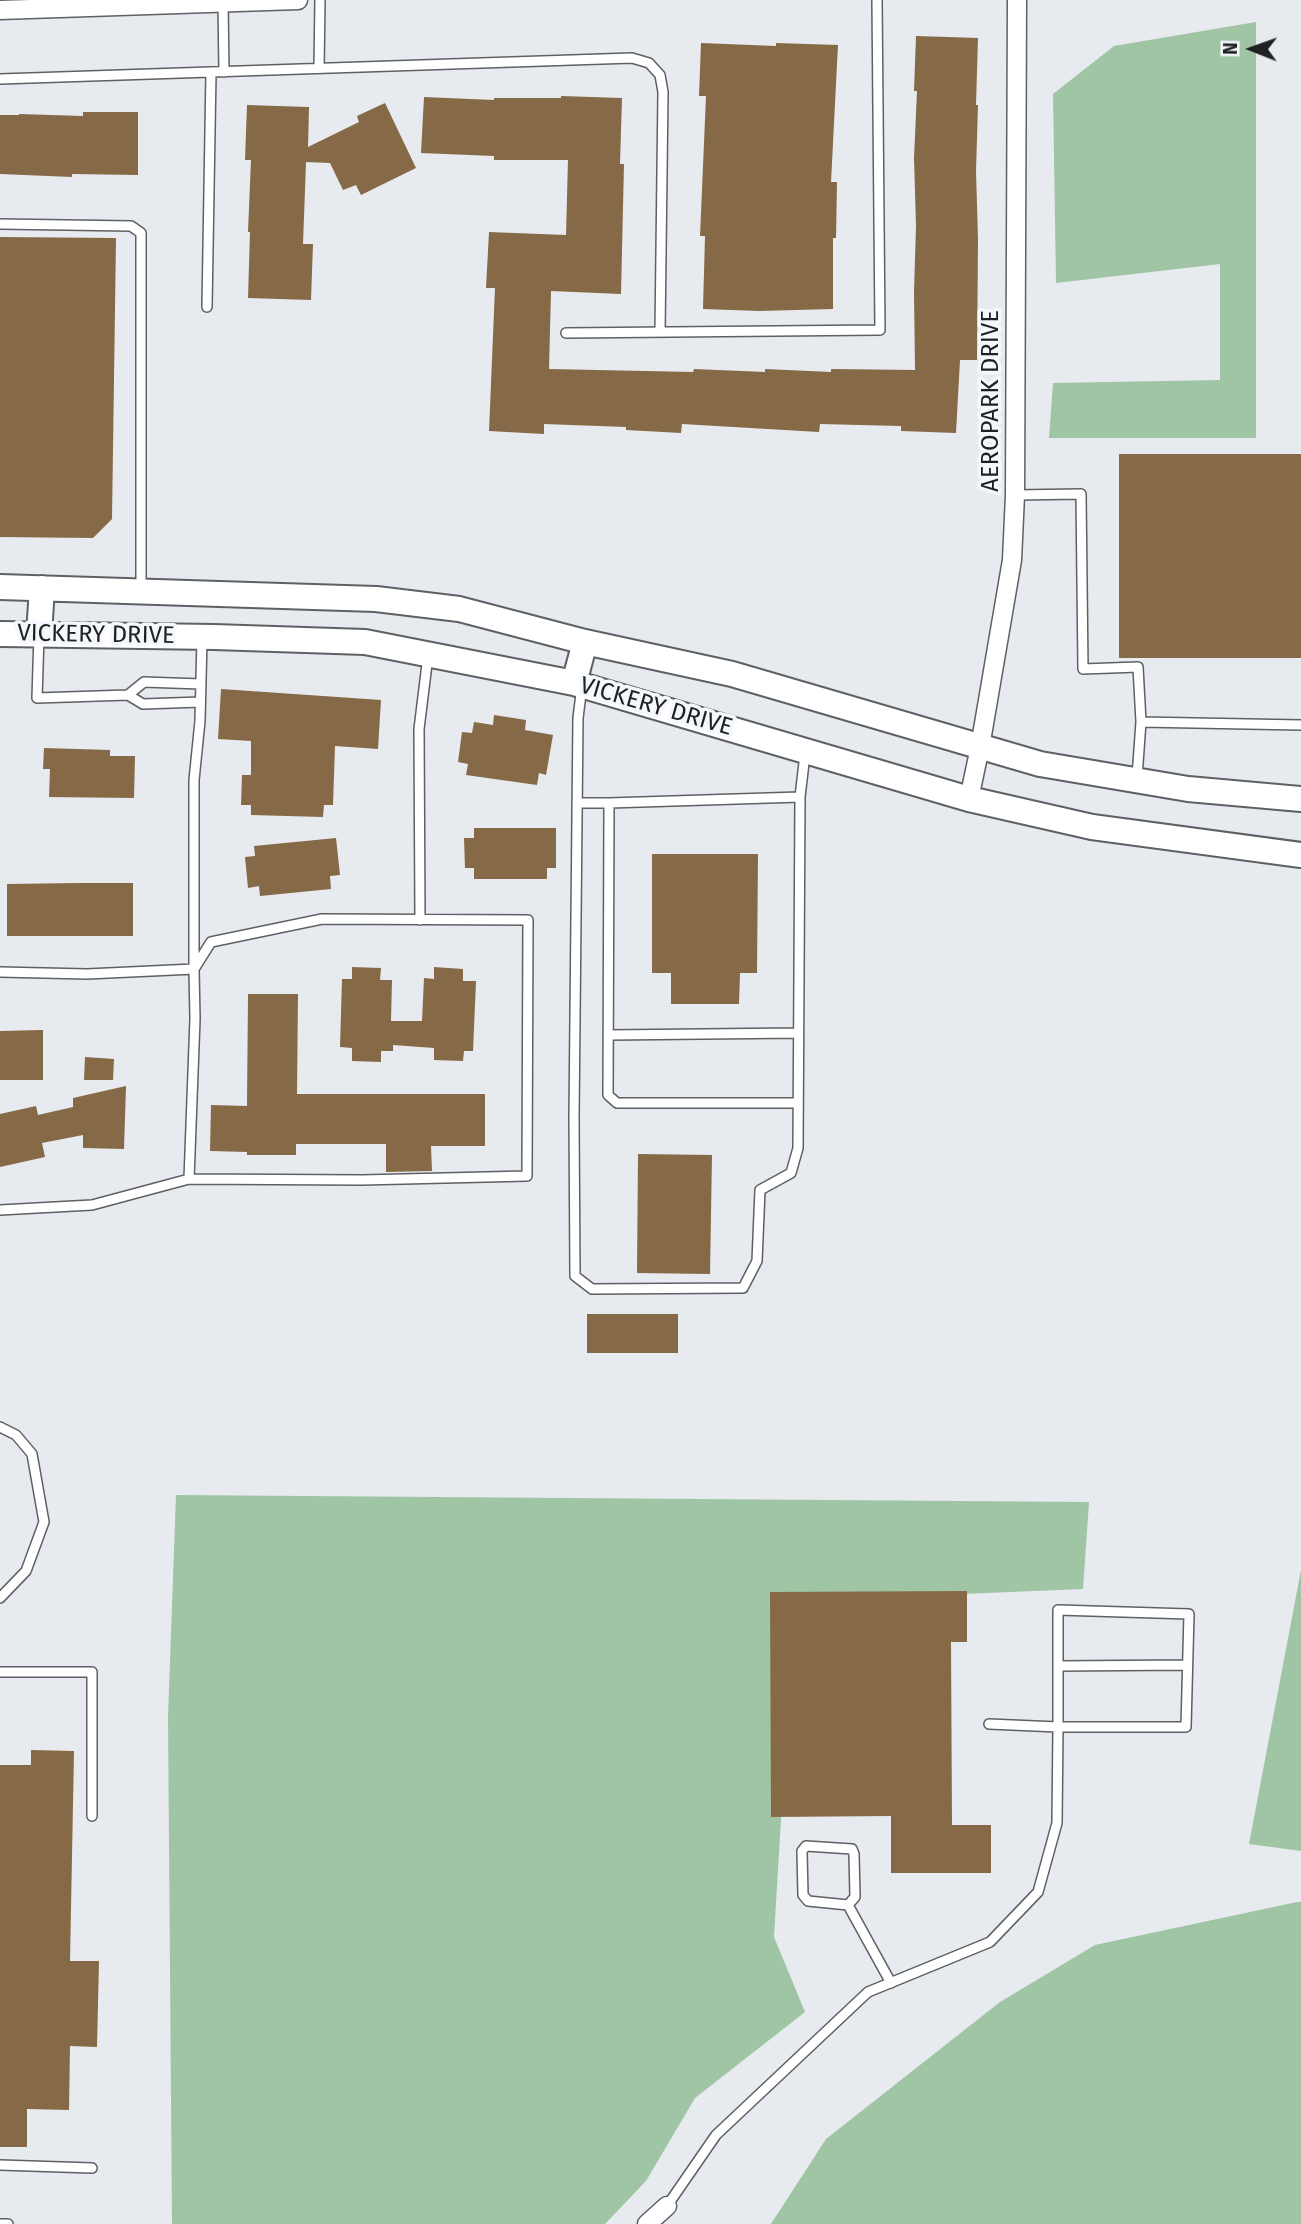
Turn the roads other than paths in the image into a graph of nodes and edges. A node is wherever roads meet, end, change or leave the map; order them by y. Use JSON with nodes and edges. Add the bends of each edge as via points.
{"nodes":[{"id":1,"x":298,"y":0,"type":"edge"},
{"id":2,"x":320,"y":0,"type":"edge"},
{"id":3,"x":877,"y":0,"type":"edge"},
{"id":4,"x":1017,"y":0,"type":"edge"},
{"id":5,"x":223,"y":2,"type":"junction"},
{"id":6,"x":0,"y":10,"type":"edge"},
{"id":7,"x":319,"y":68,"type":"junction"},
{"id":8,"x":211,"y":72,"type":"junction"},
{"id":9,"x":224,"y":72,"type":"junction"},
{"id":10,"x":0,"y":79,"type":"edge"},
{"id":11,"x":0,"y":224,"type":"edge"},
{"id":12,"x":207,"y":307,"type":"dead end"},
{"id":13,"x":660,"y":332,"type":"junction"},
{"id":14,"x":566,"y":333,"type":"dead end"},
{"id":15,"x":1016,"y":495,"type":"junction"},
{"id":16,"x":0,"y":587,"type":"edge"},
{"id":17,"x":42,"y":588,"type":"junction"},
{"id":18,"x":141,"y":592,"type":"junction"},
{"id":19,"x":0,"y":634,"type":"edge"},
{"id":20,"x":39,"y":634,"type":"junction"},
{"id":21,"x":202,"y":636,"type":"junction"},
{"id":22,"x":586,"y":642,"type":"junction"},
{"id":23,"x":428,"y":654,"type":"junction"},
{"id":24,"x":201,"y":684,"type":"junction"},
{"id":25,"x":578,"y":684,"type":"junction"},
{"id":26,"x":128,"y":695,"type":"junction"},
{"id":27,"x":200,"y":702,"type":"junction"},
{"id":28,"x":1141,"y":722,"type":"junction"},
{"id":29,"x":1301,"y":725,"type":"edge"},
{"id":30,"x":980,"y":747,"type":"junction"},
{"id":31,"x":805,"y":750,"type":"junction"},
{"id":32,"x":1137,"y":780,"type":"junction"},
{"id":33,"x":800,"y":797,"type":"junction"},
{"id":34,"x":969,"y":799,"type":"junction"},
{"id":35,"x":1301,"y":799,"type":"edge"},
{"id":36,"x":577,"y":803,"type":"junction"},
{"id":37,"x":609,"y":803,"type":"junction"},
{"id":38,"x":1301,"y":855,"type":"edge"},
{"id":39,"x":420,"y":920,"type":"junction"},
{"id":40,"x":194,"y":969,"type":"junction"},
{"id":41,"x":0,"y":972,"type":"edge"},
{"id":42,"x":798,"y":1033,"type":"junction"},
{"id":43,"x":609,"y":1035,"type":"junction"},
{"id":44,"x":798,"y":1103,"type":"junction"},
{"id":45,"x":189,"y":1179,"type":"junction"},
{"id":46,"x":0,"y":1210,"type":"edge"},
{"id":47,"x":0,"y":1427,"type":"edge"},
{"id":48,"x":0,"y":1598,"type":"edge"},
{"id":49,"x":1187,"y":1665,"type":"junction"},
{"id":50,"x":1058,"y":1666,"type":"junction"},
{"id":51,"x":0,"y":1672,"type":"edge"},
{"id":52,"x":989,"y":1724,"type":"dead end"},
{"id":53,"x":1058,"y":1727,"type":"junction"},
{"id":54,"x":92,"y":1816,"type":"dead end"},
{"id":55,"x":848,"y":1905,"type":"junction"},
{"id":56,"x":891,"y":1983,"type":"junction"},
{"id":57,"x":0,"y":2165,"type":"edge"},
{"id":58,"x":92,"y":2168,"type":"dead end"},
{"id":59,"x":667,"y":2206,"type":"junction"},
{"id":60,"x":0,"y":2224,"type":"edge"},
{"id":61,"x":8,"y":2224,"type":"edge"},
{"id":62,"x":647,"y":2224,"type":"edge"},
{"id":63,"x":663,"y":2224,"type":"edge"}],
"edges":[{"from":1,"to":5,"type":"street"},
{"from":2,"to":7,"type":"lane"},
{"from":3,"to":13,"type":"lane","via":[[880,330]]},
{"from":4,"to":15,"type":"street","name":"AEROPARK DRIVE"},
{"from":5,"to":6,"type":"street"},
{"from":5,"to":9,"type":"lane"},
{"from":7,"to":9,"type":"lane"},
{"from":7,"to":13,"type":"lane","via":[[632,58],[649,63],[660,75],[663,92]]},
{"from":8,"to":9,"type":"lane"},
{"from":8,"to":10,"type":"lane"},
{"from":8,"to":12,"type":"lane"},
{"from":11,"to":18,"type":"lane","via":[[131,226],[141,233]]},
{"from":13,"to":14,"type":"lane"},
{"from":15,"to":28,"type":"lane","via":[[1081,494],[1083,669],[1138,667]]},
{"from":15,"to":30,"type":"street","name":"AEROPARK DRIVE","via":[[1012,560]]},
{"from":16,"to":17,"type":"main road","name":"VICKERY DRIVE"},
{"from":17,"to":18,"type":"main road","name":"VICKERY DRIVE"},
{"from":17,"to":20,"type":"main road"},
{"from":18,"to":22,"type":"main road","name":"VICKERY DRIVE","via":[[376,599],[459,609]]},
{"from":19,"to":20,"type":"main road","name":"VICKERY DRIVE"},
{"from":20,"to":21,"type":"main road","name":"VICKERY DRIVE"},
{"from":20,"to":26,"type":"lane","via":[[37,698]]},
{"from":21,"to":23,"type":"main road","name":"VICKERY DRIVE","via":[[365,642]]},
{"from":21,"to":24,"type":"lane"},
{"from":22,"to":25,"type":"main road"},
{"from":22,"to":30,"type":"main road","name":"VICKERY DRIVE","via":[[732,674]]},
{"from":23,"to":25,"type":"main road","name":"VICKERY DRIVE"},
{"from":23,"to":39,"type":"lane","via":[[418,729]]},
{"from":24,"to":26,"type":"lane","via":[[144,682]]},
{"from":24,"to":27,"type":"lane"},
{"from":25,"to":31,"type":"main road","name":"VICKERY DRIVE"},
{"from":25,"to":36,"type":"lane"},
{"from":26,"to":27,"type":"lane","via":[[143,704]]},
{"from":27,"to":40,"type":"lane","via":[[194,780]]},
{"from":28,"to":29,"type":"lane"},
{"from":28,"to":32,"type":"lane"},
{"from":30,"to":32,"type":"main road","name":"VICKERY DRIVE","via":[[1040,764]]},
{"from":30,"to":34,"type":"street","name":"AEROPARK DRIVE"},
{"from":31,"to":33,"type":"lane"},
{"from":31,"to":34,"type":"main road","name":"VICKERY DRIVE"},
{"from":32,"to":35,"type":"main road","name":"VICKERY DRIVE"},
{"from":33,"to":37,"type":"lane"},
{"from":33,"to":42,"type":"lane"},
{"from":34,"to":38,"type":"main road","name":"VICKERY DRIVE","via":[[1092,827]]},
{"from":36,"to":37,"type":"lane"},
{"from":36,"to":44,"type":"lane","via":[[575,1276],[592,1289],[743,1288],[757,1261],[760,1190],[791,1173],[798,1148]]},
{"from":37,"to":43,"type":"lane"},
{"from":39,"to":40,"type":"lane","via":[[322,919],[211,942]]},
{"from":39,"to":45,"type":"lane","via":[[528,920],[527,1176]]},
{"from":40,"to":41,"type":"lane"},
{"from":40,"to":45,"type":"lane"},
{"from":42,"to":43,"type":"lane"},
{"from":42,"to":44,"type":"lane"},
{"from":43,"to":44,"type":"lane","via":[[608,1095],[617,1103]]},
{"from":45,"to":46,"type":"lane","via":[[92,1205]]},
{"from":47,"to":48,"type":"lane","via":[[16,1435],[32,1454],[44,1522],[26,1571]]},
{"from":49,"to":50,"type":"lane"},
{"from":49,"to":50,"type":"lane","via":[[1189,1614],[1058,1610]]},
{"from":49,"to":53,"type":"lane","via":[[1186,1727]]},
{"from":50,"to":53,"type":"lane"},
{"from":51,"to":54,"type":"lane","via":[[92,1672]]},
{"from":52,"to":53,"type":"lane"},
{"from":53,"to":56,"type":"lane","via":[[1057,1823],[1038,1892],[990,1942]]},
{"from":55,"to":55,"type":"lane","via":[[808,1901],[803,1895],[802,1851],[806,1846],[852,1849],[855,1897]]},
{"from":55,"to":56,"type":"lane"},
{"from":56,"to":59,"type":"lane","via":[[868,1992],[716,2135]]},
{"from":57,"to":58,"type":"lane"},
{"from":59,"to":62,"type":"street"},
{"from":59,"to":63,"type":"street"},
{"from":60,"to":61,"type":"lane"}]}
